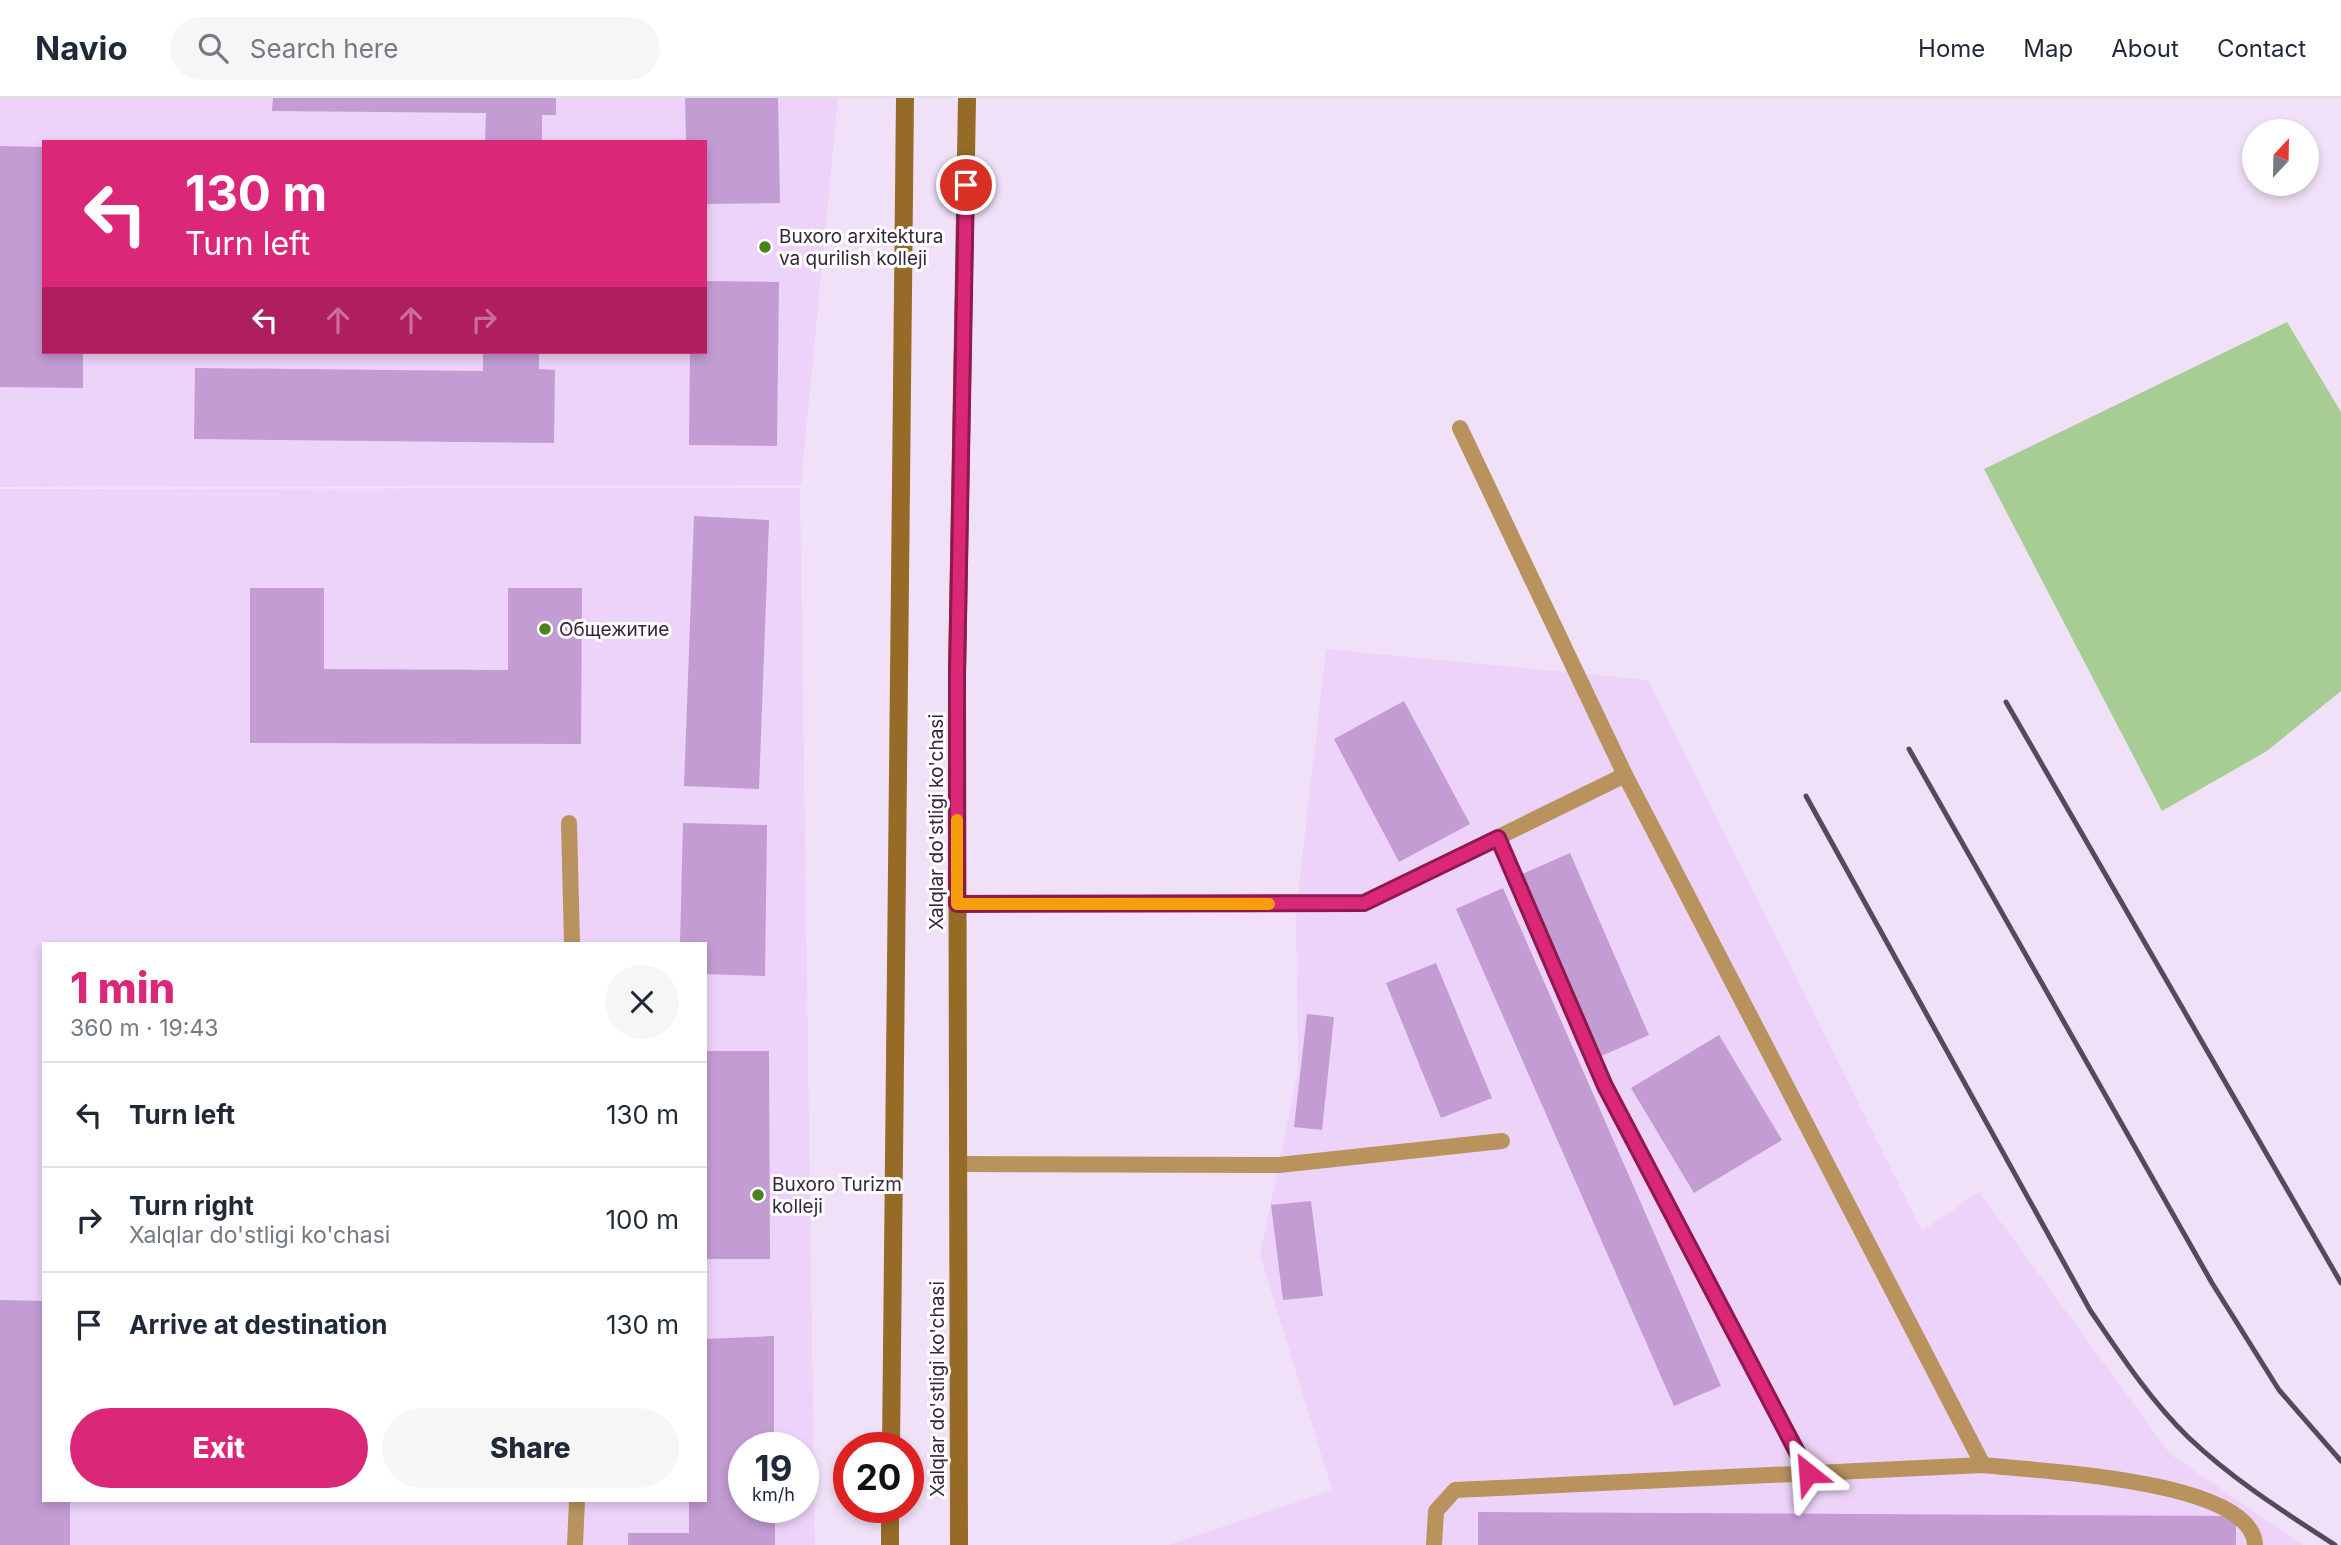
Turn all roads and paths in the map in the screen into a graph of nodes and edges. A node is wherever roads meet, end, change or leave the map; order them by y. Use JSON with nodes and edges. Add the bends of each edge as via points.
{"nodes":[{"id":1,"x":905,"y":98,"type":"edge"},
{"id":2,"x":967,"y":98,"type":"edge"},
{"id":3,"x":1460,"y":428,"type":"dead end"},
{"id":4,"x":1625,"y":775,"type":"junction"},
{"id":5,"x":569,"y":823,"type":"dead end"},
{"id":6,"x":1498,"y":838,"type":"junction"},
{"id":7,"x":957,"y":904,"type":"junction"},
{"id":8,"x":572,"y":942,"type":"edge"},
{"id":9,"x":1502,"y":1141,"type":"dead end"},
{"id":10,"x":958,"y":1164,"type":"junction"},
{"id":11,"x":891,"y":1432,"type":"edge"},
{"id":12,"x":1983,"y":1465,"type":"junction"},
{"id":13,"x":1808,"y":1473,"type":"junction"},
{"id":14,"x":577,"y":1502,"type":"edge"},
{"id":15,"x":890,"y":1523,"type":"edge"},
{"id":16,"x":575,"y":1545,"type":"edge"},
{"id":17,"x":890,"y":1545,"type":"edge"},
{"id":18,"x":959,"y":1545,"type":"edge"},
{"id":19,"x":1434,"y":1545,"type":"edge"},
{"id":20,"x":2255,"y":1545,"type":"edge"}],
"edges":[{"from":1,"to":11,"type":"main road","name":"Xalqlar do'stligi ko'chasi"},
{"from":2,"to":7,"type":"main road","name":"Xalqlar do'stligi ko'chasi"},
{"from":3,"to":4,"type":"lane"},
{"from":4,"to":6,"type":"lane"},
{"from":4,"to":12,"type":"lane"},
{"from":5,"to":8,"type":"lane"},
{"from":6,"to":7,"type":"lane","via":[[1364,903]]},
{"from":6,"to":13,"type":"lane","via":[[1605,1086]]},
{"from":7,"to":10,"type":"main road","name":"Xalqlar do'stligi ko'chasi"},
{"from":9,"to":10,"type":"lane","via":[[1279,1165]]},
{"from":10,"to":18,"type":"main road","name":"Xalqlar do'stligi ko'chasi"},
{"from":12,"to":13,"type":"lane"},
{"from":12,"to":20,"type":"lane","via":[[2165,1486],[2227,1507],[2241,1519]]},
{"from":13,"to":19,"type":"lane","via":[[1455,1490],[1436,1511]]},
{"from":14,"to":16,"type":"lane"},
{"from":15,"to":17,"type":"main road"}]}
